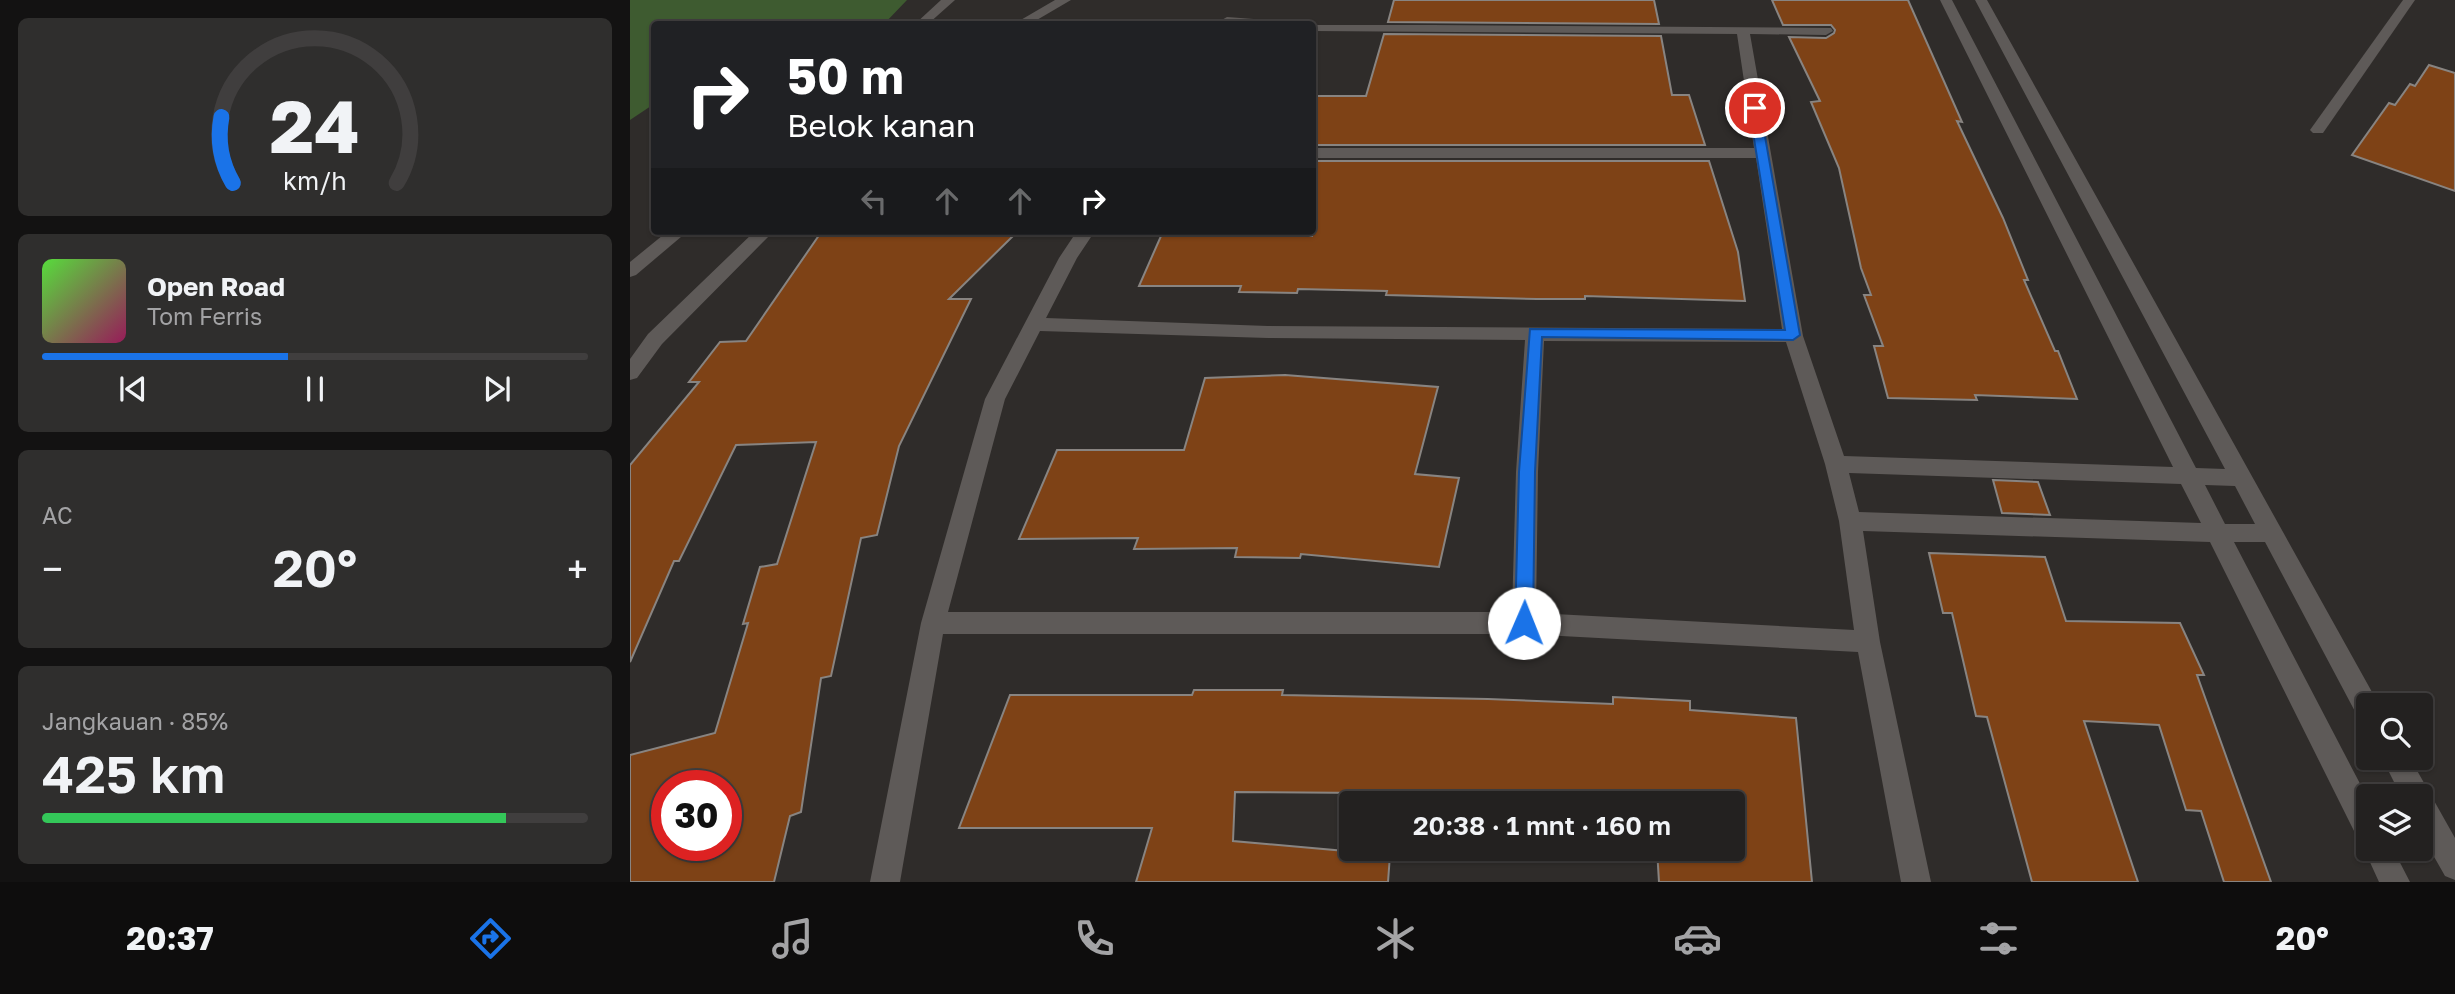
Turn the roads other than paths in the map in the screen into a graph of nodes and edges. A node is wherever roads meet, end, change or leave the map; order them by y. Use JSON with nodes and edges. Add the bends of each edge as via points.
{"nodes":[{"id":1,"x":949,"y":0,"type":"edge"},
{"id":2,"x":1065,"y":0,"type":"edge"},
{"id":3,"x":1946,"y":0,"type":"edge"},
{"id":4,"x":1981,"y":0,"type":"edge"},
{"id":5,"x":2409,"y":0,"type":"edge"},
{"id":6,"x":924,"y":21,"type":"edge"},
{"id":7,"x":1026,"y":21,"type":"edge"},
{"id":8,"x":1316,"y":27,"type":"edge"},
{"id":9,"x":1743,"y":31,"type":"junction"},
{"id":10,"x":1826,"y":32,"type":"dead end"},
{"id":11,"x":2318,"y":130,"type":"dead end"},
{"id":12,"x":1316,"y":153,"type":"edge"},
{"id":13,"x":1761,"y":153,"type":"junction"},
{"id":14,"x":674,"y":235,"type":"edge"},
{"id":15,"x":761,"y":235,"type":"edge"},
{"id":16,"x":1083,"y":235,"type":"edge"},
{"id":17,"x":630,"y":271,"type":"edge"},
{"id":18,"x":1036,"y":324,"type":"junction"},
{"id":19,"x":1535,"y":332,"type":"junction"},
{"id":20,"x":1793,"y":335,"type":"junction"},
{"id":21,"x":630,"y":373,"type":"edge"},
{"id":22,"x":1836,"y":464,"type":"junction"},
{"id":23,"x":2187,"y":477,"type":"junction"},
{"id":24,"x":2240,"y":478,"type":"junction"},
{"id":25,"x":1850,"y":521,"type":"junction"},
{"id":26,"x":2216,"y":533,"type":"junction"},
{"id":27,"x":2269,"y":533,"type":"junction"},
{"id":28,"x":933,"y":623,"type":"junction"},
{"id":29,"x":1524,"y":623,"type":"junction"},
{"id":30,"x":1868,"y":642,"type":"junction"},
{"id":31,"x":2358,"y":693,"type":"edge"},
{"id":32,"x":2356,"y":806,"type":"edge"},
{"id":33,"x":2433,"y":827,"type":"edge"},
{"id":34,"x":2384,"y":861,"type":"edge"},
{"id":35,"x":2455,"y":866,"type":"edge"},
{"id":36,"x":885,"y":882,"type":"edge"},
{"id":37,"x":1916,"y":882,"type":"edge"},
{"id":38,"x":2395,"y":882,"type":"edge"}],
"edges":[{"from":1,"to":6,"type":"street"},
{"from":2,"to":7,"type":"street"},
{"from":3,"to":23,"type":"street"},
{"from":4,"to":24,"type":"street"},
{"from":5,"to":11,"type":"street"},
{"from":8,"to":9,"type":"street"},
{"from":9,"to":10,"type":"street"},
{"from":9,"to":13,"type":"street"},
{"from":12,"to":13,"type":"street"},
{"from":13,"to":20,"type":"street"},
{"from":14,"to":17,"type":"street"},
{"from":15,"to":21,"type":"street","via":[[655,339]]},
{"from":16,"to":18,"type":"street"},
{"from":18,"to":19,"type":"street","via":[[1268,332]]},
{"from":18,"to":28,"type":"street","via":[[995,399]]},
{"from":19,"to":20,"type":"street"},
{"from":19,"to":29,"type":"street"},
{"from":20,"to":22,"type":"street"},
{"from":22,"to":23,"type":"street"},
{"from":22,"to":25,"type":"street"},
{"from":23,"to":24,"type":"street"},
{"from":23,"to":26,"type":"street"},
{"from":24,"to":27,"type":"street"},
{"from":25,"to":26,"type":"street"},
{"from":25,"to":30,"type":"street"},
{"from":26,"to":27,"type":"street"},
{"from":26,"to":32,"type":"street"},
{"from":27,"to":31,"type":"street"},
{"from":28,"to":29,"type":"street"},
{"from":28,"to":36,"type":"street"},
{"from":29,"to":30,"type":"street"},
{"from":30,"to":37,"type":"street"},
{"from":33,"to":35,"type":"street"},
{"from":34,"to":38,"type":"street"}]}
